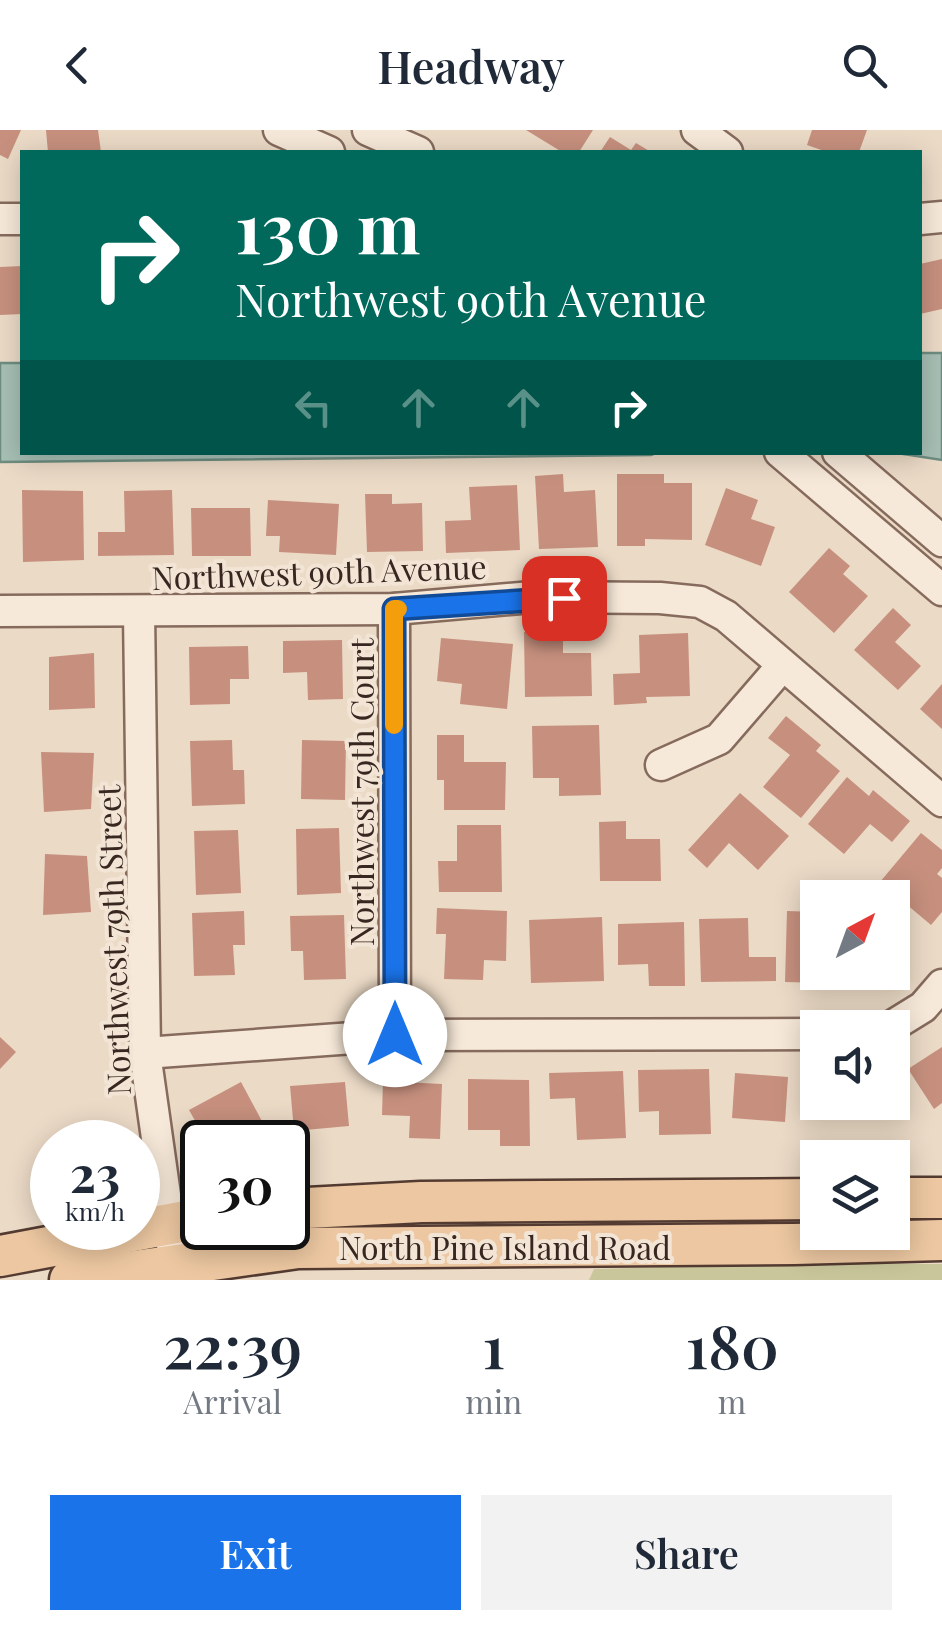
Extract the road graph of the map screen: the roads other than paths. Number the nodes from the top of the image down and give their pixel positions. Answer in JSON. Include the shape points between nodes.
{"nodes":[{"id":1,"x":278,"y":130,"type":"edge"},
{"id":2,"x":368,"y":130,"type":"edge"},
{"id":3,"x":697,"y":130,"type":"edge"},
{"id":4,"x":324,"y":150,"type":"edge"},
{"id":5,"x":413,"y":150,"type":"edge"},
{"id":6,"x":724,"y":150,"type":"edge"},
{"id":7,"x":784,"y":455,"type":"edge"},
{"id":8,"x":842,"y":455,"type":"edge"},
{"id":9,"x":942,"y":541,"type":"edge"},
{"id":10,"x":942,"y":590,"type":"edge"},
{"id":11,"x":394,"y":609,"type":"junction"},
{"id":12,"x":0,"y":611,"type":"edge"},
{"id":13,"x":138,"y":612,"type":"junction"},
{"id":14,"x":782,"y":666,"type":"junction"},
{"id":15,"x":660,"y":765,"type":"dead end"},
{"id":16,"x":942,"y":801,"type":"edge"},
{"id":17,"x":942,"y":985,"type":"edge"},
{"id":18,"x":910,"y":1015,"type":"edge"},
{"id":19,"x":800,"y":1034,"type":"edge"},
{"id":20,"x":395,"y":1035,"type":"junction"},
{"id":21,"x":145,"y":1053,"type":"junction"},
{"id":22,"x":180,"y":1196,"type":"edge"},
{"id":23,"x":910,"y":1198,"type":"edge"},
{"id":24,"x":942,"y":1198,"type":"edge"},
{"id":25,"x":800,"y":1199,"type":"edge"},
{"id":26,"x":310,"y":1208,"type":"edge"},
{"id":27,"x":180,"y":1221,"type":"edge"},
{"id":28,"x":942,"y":1240,"type":"edge"},
{"id":29,"x":0,"y":1256,"type":"edge"},
{"id":30,"x":176,"y":1272,"type":"edge"},
{"id":31,"x":70,"y":1280,"type":"edge"}],
"edges":[{"from":1,"to":4,"type":"street"},
{"from":2,"to":5,"type":"street"},
{"from":3,"to":6,"type":"street"},
{"from":7,"to":10,"type":"street"},
{"from":8,"to":9,"type":"street"},
{"from":11,"to":13,"type":"street","name":"Northwest 90th Avenue"},
{"from":11,"to":14,"type":"street","name":"Northwest 90th Avenue","via":[[532,598],[700,602]]},
{"from":11,"to":20,"type":"street","name":"Northwest 79th Court"},
{"from":12,"to":13,"type":"street","name":"Northwest 90th Avenue"},
{"from":13,"to":21,"type":"street","name":"Northwest 79th Street"},
{"from":14,"to":15,"type":"street","via":[[719,738]]},
{"from":14,"to":16,"type":"street"},
{"from":17,"to":18,"type":"street"},
{"from":19,"to":20,"type":"street"},
{"from":20,"to":21,"type":"street"},
{"from":21,"to":22,"type":"street","name":"Northwest 79th Street"},
{"from":23,"to":24,"type":"main road"},
{"from":25,"to":26,"type":"main road","name":"North Pine Island Road"},
{"from":27,"to":29,"type":"main road"},
{"from":28,"to":30,"type":"main road","name":"North Pine Island Road","via":[[298,1248]]},
{"from":30,"to":31,"type":"main road","name":"North Pine Island Road"}]}
